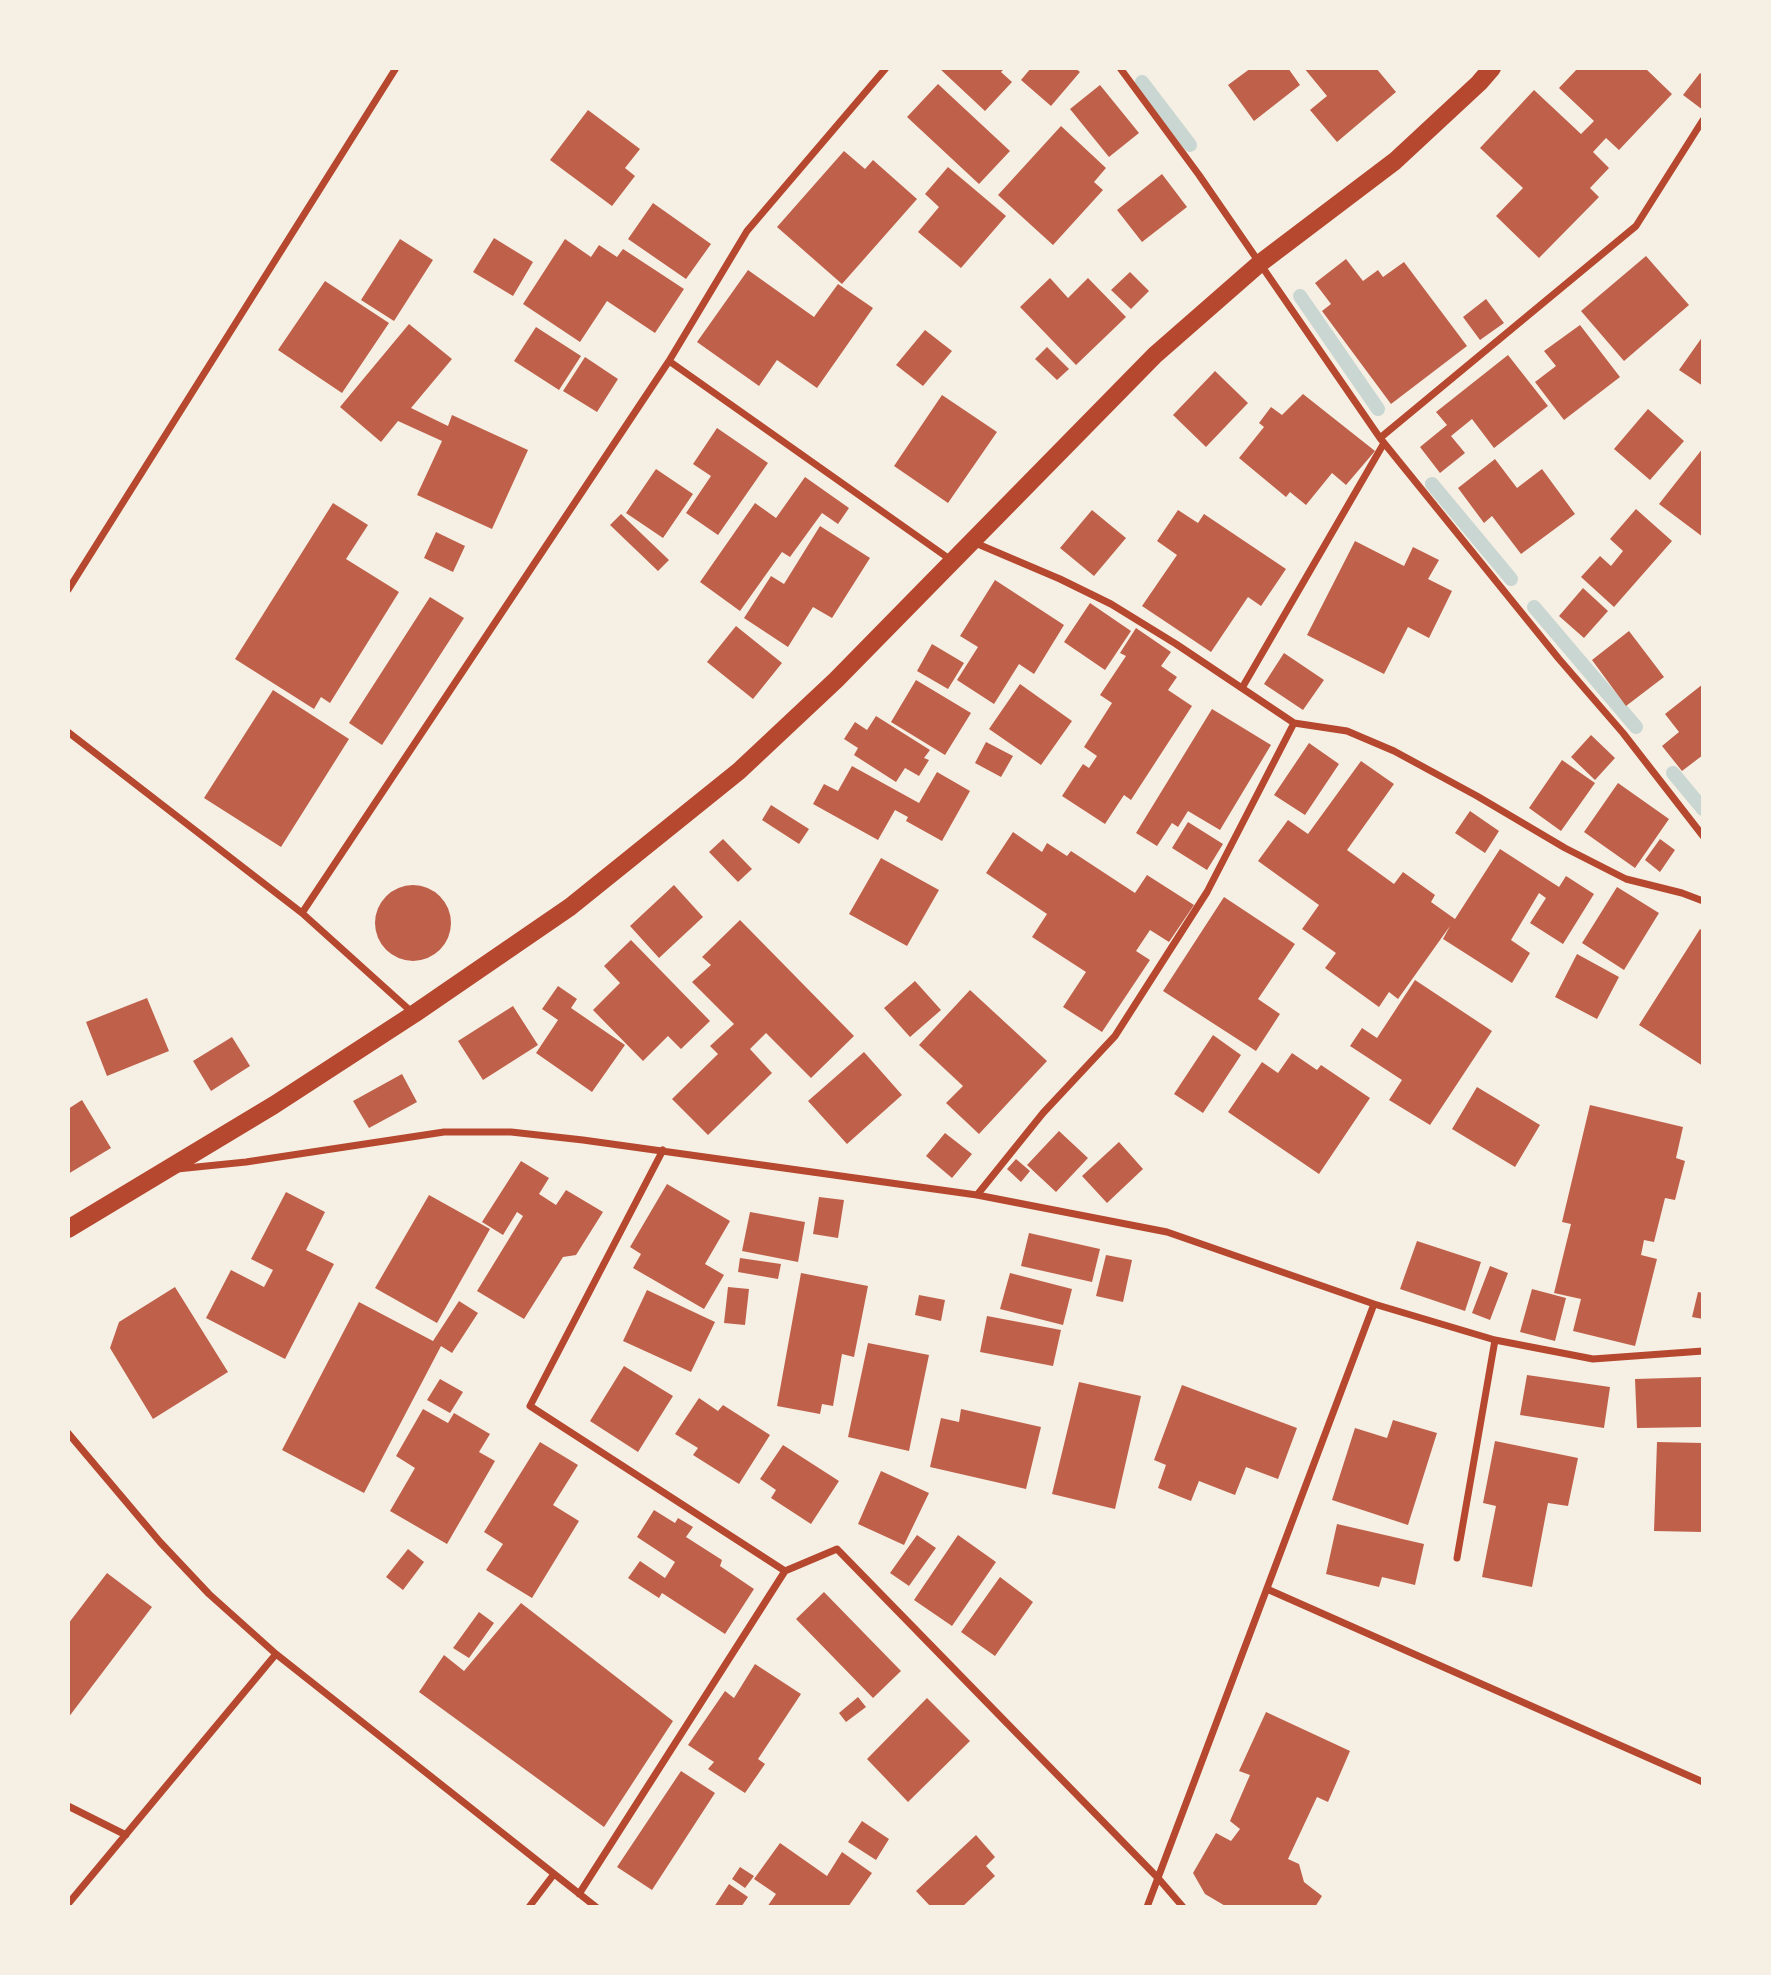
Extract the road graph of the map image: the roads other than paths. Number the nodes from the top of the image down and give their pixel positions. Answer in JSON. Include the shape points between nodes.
{"nodes":[{"id":1,"x":396,"y":68,"type":"edge"},
{"id":2,"x":886,"y":68,"type":"edge"},
{"id":3,"x":1120,"y":68,"type":"edge"},
{"id":4,"x":1492,"y":68,"type":"edge"},
{"id":5,"x":1703,"y":120,"type":"edge"},
{"id":6,"x":1259,"y":264,"type":"junction"},
{"id":7,"x":669,"y":361,"type":"junction"},
{"id":8,"x":1382,"y":441,"type":"junction"},
{"id":9,"x":972,"y":541,"type":"junction"},
{"id":10,"x":952,"y":561,"type":"junction"},
{"id":11,"x":68,"y":590,"type":"edge"},
{"id":12,"x":1242,"y":688,"type":"junction"},
{"id":13,"x":1294,"y":723,"type":"junction"},
{"id":14,"x":68,"y":732,"type":"edge"},
{"id":15,"x":1703,"y":836,"type":"edge"},
{"id":16,"x":1703,"y":901,"type":"edge"},
{"id":17,"x":302,"y":913,"type":"junction"},
{"id":18,"x":414,"y":1014,"type":"junction"},
{"id":19,"x":663,"y":1150,"type":"junction"},
{"id":20,"x":163,"y":1171,"type":"junction"},
{"id":21,"x":977,"y":1195,"type":"junction"},
{"id":22,"x":68,"y":1229,"type":"edge"},
{"id":23,"x":1374,"y":1304,"type":"junction"},
{"id":24,"x":1495,"y":1340,"type":"junction"},
{"id":25,"x":1703,"y":1351,"type":"edge"},
{"id":26,"x":68,"y":1433,"type":"edge"},
{"id":27,"x":1457,"y":1558,"type":"dead end"},
{"id":28,"x":785,"y":1571,"type":"junction"},
{"id":29,"x":1267,"y":1589,"type":"junction"},
{"id":30,"x":276,"y":1654,"type":"junction"},
{"id":31,"x":1703,"y":1782,"type":"edge"},
{"id":32,"x":68,"y":1806,"type":"edge"},
{"id":33,"x":126,"y":1835,"type":"junction"},
{"id":34,"x":554,"y":1874,"type":"junction"},
{"id":35,"x":1158,"y":1878,"type":"junction"},
{"id":36,"x":579,"y":1894,"type":"junction"},
{"id":37,"x":68,"y":1904,"type":"edge"},
{"id":38,"x":529,"y":1907,"type":"edge"},
{"id":39,"x":596,"y":1907,"type":"edge"},
{"id":40,"x":1147,"y":1907,"type":"edge"},
{"id":41,"x":1183,"y":1907,"type":"edge"}],
"edges":[{"from":1,"to":11,"type":"street"},
{"from":2,"to":7,"type":"street","via":[[747,231]]},
{"from":3,"to":6,"type":"street"},
{"from":4,"to":6,"type":"main road","via":[[1395,160]]},
{"from":5,"to":8,"type":"street","via":[[1636,226]]},
{"from":6,"to":8,"type":"street"},
{"from":6,"to":9,"type":"main road","via":[[1155,355]]},
{"from":7,"to":10,"type":"street"},
{"from":7,"to":17,"type":"street"},
{"from":8,"to":12,"type":"street"},
{"from":8,"to":15,"type":"street"},
{"from":9,"to":10,"type":"main road"},
{"from":9,"to":12,"type":"street","via":[[1111,604]]},
{"from":10,"to":18,"type":"main road","via":[[739,771],[570,908]]},
{"from":12,"to":13,"type":"street"},
{"from":13,"to":16,"type":"street","via":[[1347,731],[1394,751],[1626,879]]},
{"from":13,"to":21,"type":"street","via":[[1207,891],[1115,1036],[1043,1113]]},
{"from":14,"to":17,"type":"street"},
{"from":17,"to":18,"type":"street"},
{"from":18,"to":20,"type":"main road"},
{"from":19,"to":20,"type":"street","via":[[511,1132],[444,1132]]},
{"from":19,"to":21,"type":"street"},
{"from":19,"to":28,"type":"street","via":[[530,1406]]},
{"from":20,"to":22,"type":"main road"},
{"from":21,"to":23,"type":"street","via":[[1167,1232]]},
{"from":23,"to":24,"type":"street"},
{"from":23,"to":29,"type":"street"},
{"from":24,"to":25,"type":"street","via":[[1593,1359]]},
{"from":24,"to":27,"type":"street"},
{"from":26,"to":30,"type":"street","via":[[192,1577]]},
{"from":28,"to":35,"type":"street","via":[[837,1549]]},
{"from":28,"to":36,"type":"street"},
{"from":29,"to":31,"type":"street"},
{"from":29,"to":35,"type":"street"},
{"from":30,"to":33,"type":"street"},
{"from":30,"to":34,"type":"street"},
{"from":32,"to":33,"type":"street"},
{"from":33,"to":37,"type":"street"},
{"from":34,"to":36,"type":"street"},
{"from":34,"to":38,"type":"street"},
{"from":35,"to":40,"type":"street"},
{"from":35,"to":41,"type":"street"},
{"from":36,"to":39,"type":"street"}]}
